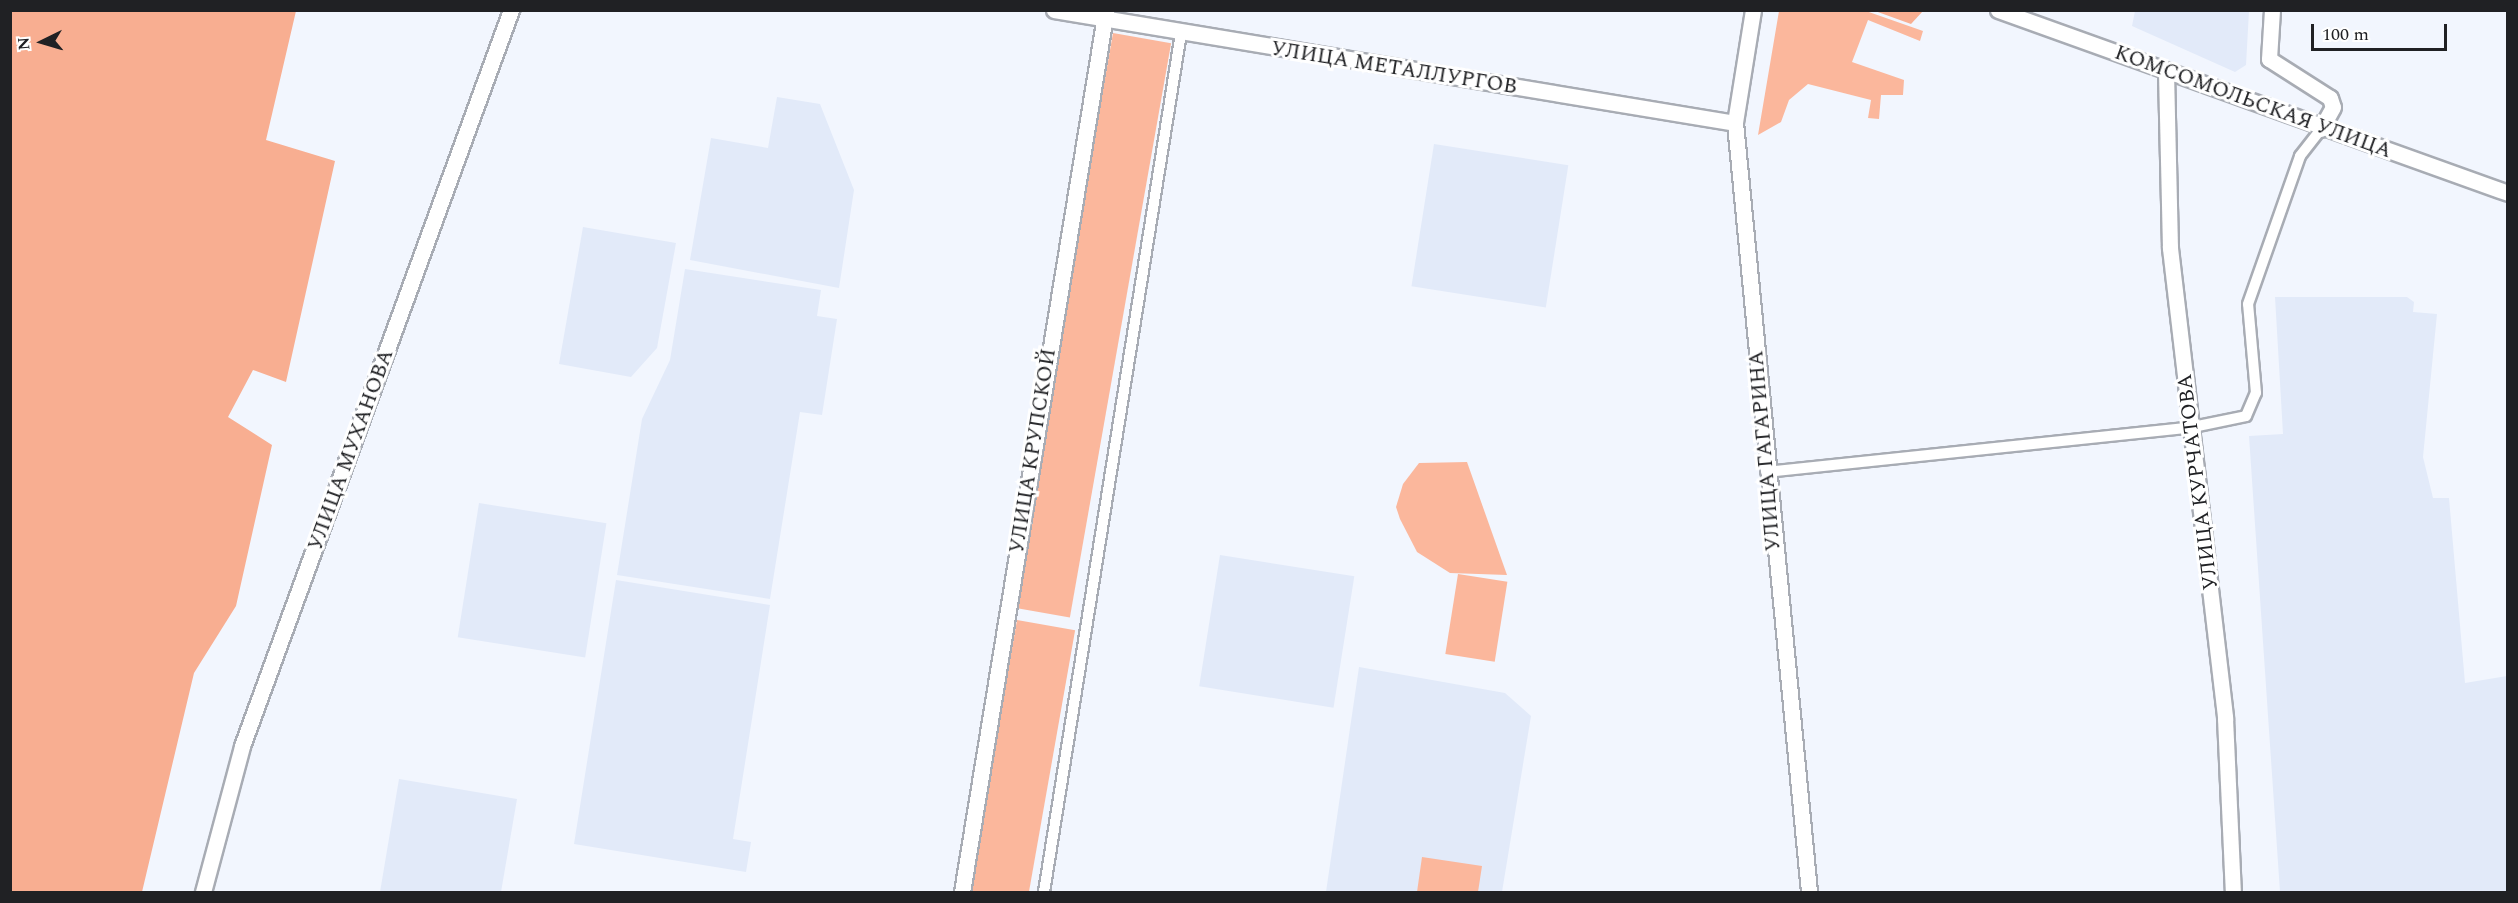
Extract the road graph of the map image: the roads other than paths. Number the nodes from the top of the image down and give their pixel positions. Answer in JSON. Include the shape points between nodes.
{"nodes":[{"id":1,"x":511,"y":10,"type":"edge"},
{"id":2,"x":1054,"y":10,"type":"edge"},
{"id":3,"x":1753,"y":10,"type":"edge"},
{"id":4,"x":1998,"y":10,"type":"edge"},
{"id":5,"x":2272,"y":10,"type":"edge"},
{"id":6,"x":1105,"y":15,"type":"edge"},
{"id":7,"x":1181,"y":33,"type":"junction"},
{"id":8,"x":2166,"y":72,"type":"junction"},
{"id":9,"x":1735,"y":123,"type":"junction"},
{"id":10,"x":2321,"y":129,"type":"junction"},
{"id":11,"x":2508,"y":193,"type":"edge"},
{"id":12,"x":2193,"y":427,"type":"junction"},
{"id":13,"x":1766,"y":472,"type":"junction"},
{"id":14,"x":2231,"y":796,"type":"junction"},
{"id":15,"x":203,"y":892,"type":"edge"},
{"id":16,"x":962,"y":892,"type":"edge"},
{"id":17,"x":1044,"y":892,"type":"edge"},
{"id":18,"x":1809,"y":892,"type":"edge"},
{"id":19,"x":2233,"y":892,"type":"edge"},
{"id":20,"x":2242,"y":892,"type":"edge"}],
"edges":[{"from":1,"to":15,"type":"street","name":"УЛИЦА МУХАНОВА","via":[[242,746]]},
{"from":2,"to":6,"type":"street","name":"УЛИЦА МЕТАЛЛУРГОВ"},
{"from":3,"to":9,"type":"street","name":"УЛИЦА ГАГАРИНА"},
{"from":4,"to":8,"type":"street","name":"КОМСОМОЛЬСКАЯ УЛИЦА"},
{"from":5,"to":10,"type":"street","via":[[2269,59],[2330,98],[2333,107]]},
{"from":6,"to":7,"type":"street","name":"УЛИЦА МЕТАЛЛУРГОВ"},
{"from":6,"to":16,"type":"street","name":"УЛИЦА КРУПСКОЙ"},
{"from":7,"to":9,"type":"street","name":"УЛИЦА МЕТАЛЛУРГОВ"},
{"from":7,"to":17,"type":"street"},
{"from":8,"to":10,"type":"street","name":"КОМСОМОЛЬСКАЯ УЛИЦА"},
{"from":8,"to":12,"type":"street","name":"УЛИЦА КУРЧАТОВА","via":[[2170,248]]},
{"from":9,"to":13,"type":"street","name":"УЛИЦА ГАГАРИНА"},
{"from":10,"to":11,"type":"street","name":"КОМСОМОЛЬСКАЯ УЛИЦА"},
{"from":10,"to":12,"type":"street","via":[[2300,156],[2248,304],[2253,408],[2230,422]]},
{"from":12,"to":13,"type":"street"},
{"from":12,"to":14,"type":"street","name":"УЛИЦА КУРЧАТОВА"},
{"from":13,"to":18,"type":"street","name":"УЛИЦА ГАГАРИНА"},
{"from":14,"to":19,"type":"street","name":"УЛИЦА КУРЧАТОВА"},
{"from":14,"to":20,"type":"street"}]}
